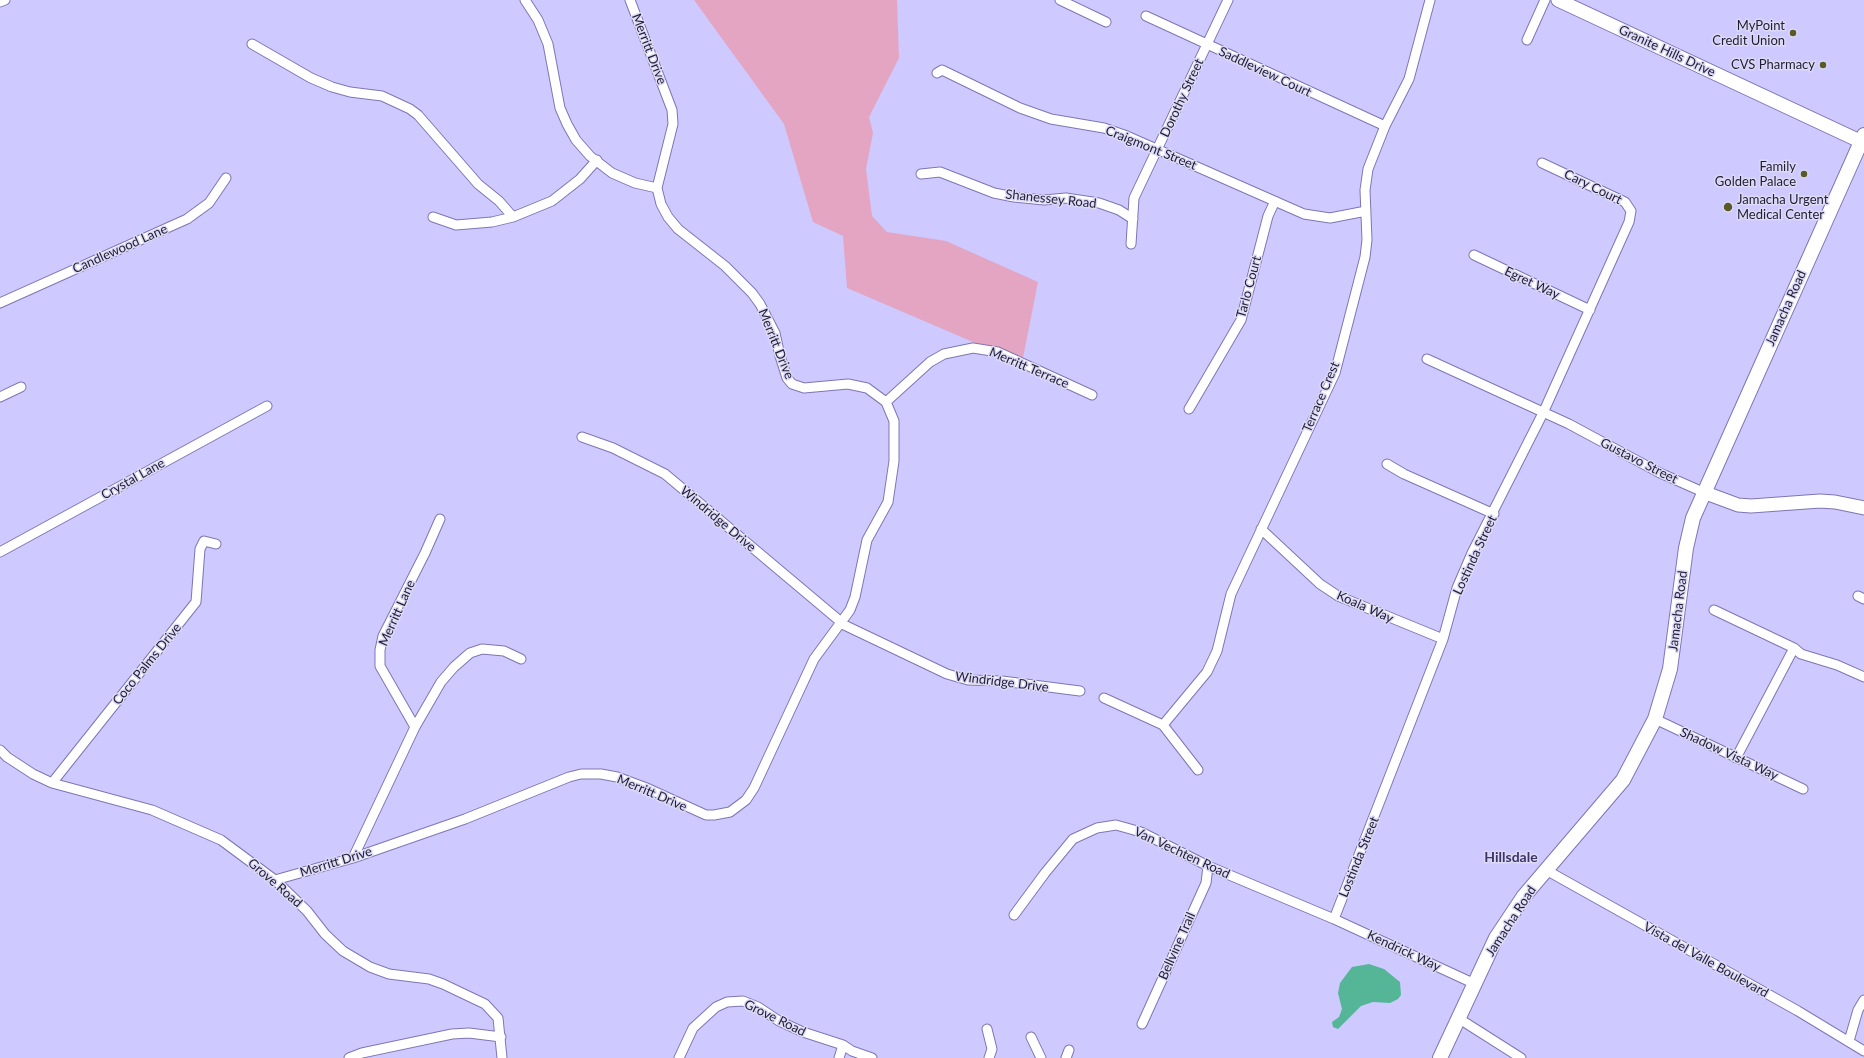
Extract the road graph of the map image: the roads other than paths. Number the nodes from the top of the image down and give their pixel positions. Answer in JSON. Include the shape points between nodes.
{"nodes":[{"id":1,"x":5,"y":0,"type":"edge"},
{"id":2,"x":525,"y":0,"type":"edge"},
{"id":3,"x":630,"y":0,"type":"edge"},
{"id":4,"x":1060,"y":0,"type":"edge"},
{"id":5,"x":1228,"y":0,"type":"edge"},
{"id":6,"x":1430,"y":0,"type":"edge"},
{"id":7,"x":1545,"y":0,"type":"edge"},
{"id":8,"x":1558,"y":0,"type":"edge"},
{"id":9,"x":0,"y":2,"type":"edge"},
{"id":10,"x":1579,"y":4,"type":"edge"},
{"id":11,"x":1146,"y":16,"type":"dead end"},
{"id":12,"x":1106,"y":22,"type":"dead end"},
{"id":13,"x":1527,"y":40,"type":"dead end"},
{"id":14,"x":252,"y":44,"type":"dead end"},
{"id":15,"x":1207,"y":45,"type":"junction"},
{"id":16,"x":937,"y":73,"type":"dead end"},
{"id":17,"x":1385,"y":126,"type":"junction"},
{"id":18,"x":1863,"y":140,"type":"edge"},
{"id":19,"x":1158,"y":150,"type":"junction"},
{"id":20,"x":597,"y":160,"type":"junction"},
{"id":21,"x":1542,"y":163,"type":"dead end"},
{"id":22,"x":921,"y":174,"type":"dead end"},
{"id":23,"x":226,"y":178,"type":"dead end"},
{"id":24,"x":657,"y":188,"type":"junction"},
{"id":25,"x":1275,"y":202,"type":"junction"},
{"id":26,"x":1366,"y":211,"type":"junction"},
{"id":27,"x":433,"y":217,"type":"dead end"},
{"id":28,"x":513,"y":217,"type":"junction"},
{"id":29,"x":1133,"y":219,"type":"junction"},
{"id":30,"x":1629,"y":222,"type":"joint"},
{"id":31,"x":1131,"y":244,"type":"dead end"},
{"id":32,"x":1474,"y":255,"type":"dead end"},
{"id":33,"x":0,"y":303,"type":"edge"},
{"id":34,"x":1590,"y":310,"type":"junction"},
{"id":35,"x":1427,"y":358,"type":"dead end"},
{"id":36,"x":21,"y":387,"type":"dead end"},
{"id":37,"x":1092,"y":395,"type":"dead end"},
{"id":38,"x":0,"y":397,"type":"edge"},
{"id":39,"x":886,"y":402,"type":"junction"},
{"id":40,"x":267,"y":406,"type":"dead end"},
{"id":41,"x":1189,"y":409,"type":"dead end"},
{"id":42,"x":1543,"y":413,"type":"junction"},
{"id":43,"x":582,"y":437,"type":"dead end"},
{"id":44,"x":1387,"y":464,"type":"dead end"},
{"id":45,"x":1703,"y":492,"type":"junction"},
{"id":46,"x":1864,"y":508,"type":"edge"},
{"id":47,"x":1494,"y":514,"type":"junction"},
{"id":48,"x":440,"y":519,"type":"dead end"},
{"id":49,"x":1261,"y":529,"type":"junction"},
{"id":50,"x":216,"y":544,"type":"dead end"},
{"id":51,"x":0,"y":552,"type":"edge"},
{"id":52,"x":1714,"y":610,"type":"dead end"},
{"id":53,"x":841,"y":622,"type":"junction"},
{"id":54,"x":1443,"y":640,"type":"junction"},
{"id":55,"x":1794,"y":648,"type":"junction"},
{"id":56,"x":521,"y":660,"type":"dead end"},
{"id":57,"x":1864,"y":677,"type":"edge"},
{"id":58,"x":1080,"y":691,"type":"dead end"},
{"id":59,"x":1104,"y":698,"type":"dead end"},
{"id":60,"x":1655,"y":719,"type":"junction"},
{"id":61,"x":1163,"y":725,"type":"junction"},
{"id":62,"x":415,"y":727,"type":"junction"},
{"id":63,"x":0,"y":750,"type":"edge"},
{"id":64,"x":1736,"y":758,"type":"junction"},
{"id":65,"x":1198,"y":770,"type":"dead end"},
{"id":66,"x":52,"y":783,"type":"junction"},
{"id":67,"x":1803,"y":789,"type":"dead end"},
{"id":68,"x":353,"y":858,"type":"junction"},
{"id":69,"x":1208,"y":866,"type":"junction"},
{"id":70,"x":1546,"y":870,"type":"junction"},
{"id":71,"x":275,"y":880,"type":"junction"},
{"id":72,"x":1014,"y":915,"type":"dead end"},
{"id":73,"x":1334,"y":919,"type":"junction"},
{"id":74,"x":1475,"y":984,"type":"junction"},
{"id":75,"x":1864,"y":1000,"type":"edge"},
{"id":76,"x":1458,"y":1018,"type":"junction"},
{"id":77,"x":1142,"y":1024,"type":"dead end"},
{"id":78,"x":988,"y":1029,"type":"dead end"},
{"id":79,"x":501,"y":1037,"type":"junction"},
{"id":80,"x":1031,"y":1037,"type":"dead end"},
{"id":81,"x":1849,"y":1042,"type":"junction"},
{"id":82,"x":843,"y":1045,"type":"junction"},
{"id":83,"x":1864,"y":1051,"type":"edge"},
{"id":84,"x":349,"y":1058,"type":"edge"},
{"id":85,"x":502,"y":1058,"type":"edge"},
{"id":86,"x":679,"y":1058,"type":"edge"},
{"id":87,"x":839,"y":1058,"type":"edge"},
{"id":88,"x":872,"y":1058,"type":"edge"},
{"id":89,"x":989,"y":1058,"type":"edge"},
{"id":90,"x":1041,"y":1058,"type":"edge"},
{"id":91,"x":1440,"y":1058,"type":"edge"},
{"id":92,"x":1521,"y":1058,"type":"edge"}],
"edges":[{"from":1,"to":9,"type":"street"},
{"from":2,"to":20,"type":"street","via":[[538,20],[548,44],[560,108],[567,124],[582,148]]},
{"from":3,"to":24,"type":"street","name":"Merritt Drive","via":[[672,110],[673,124]]},
{"from":4,"to":12,"type":"street"},
{"from":5,"to":15,"type":"street","name":"Dorothy Street"},
{"from":6,"to":17,"type":"street","name":"Terrace Crest","via":[[1409,79]]},
{"from":7,"to":13,"type":"street"},
{"from":8,"to":10,"type":"street","name":"Granite Hills Drive"},
{"from":10,"to":18,"type":"street","name":"Granite Hills Drive"},
{"from":11,"to":15,"type":"street","name":"Saddleview Court"},
{"from":14,"to":28,"type":"street","via":[[311,78],[332,87],[382,96],[410,109],[478,184],[499,201]]},
{"from":15,"to":17,"type":"street","name":"Saddleview Court"},
{"from":15,"to":19,"type":"street","name":"Dorothy Street"},
{"from":16,"to":19,"type":"street","name":"Craigmont Street","via":[[942,70],[1020,108],[1051,119],[1104,128]]},
{"from":17,"to":26,"type":"street","name":"Terrace Crest","via":[[1368,170],[1365,190]]},
{"from":18,"to":45,"type":"main road","name":"Jamacha Road"},
{"from":19,"to":25,"type":"street","name":"Craigmont Street"},
{"from":19,"to":29,"type":"street","name":"Dorothy Street","via":[[1134,198]]},
{"from":20,"to":24,"type":"street","via":[[612,173],[635,183]]},
{"from":20,"to":28,"type":"street","via":[[580,179],[552,201]]},
{"from":21,"to":30,"type":"street","name":"Cary Court","via":[[1625,202],[1631,211]]},
{"from":22,"to":29,"type":"street","name":"Shanessey Road","via":[[940,172],[994,193],[1014,197],[1044,200],[1066,198],[1099,203],[1119,210]]},
{"from":23,"to":33,"type":"street","name":"Candlewood Lane","via":[[209,203],[187,218]]},
{"from":24,"to":39,"type":"street","name":"Merritt Drive","via":[[661,204],[673,224],[725,266],[760,304],[775,333],[782,363],[792,384],[804,388],[854,384],[874,392]]},
{"from":25,"to":26,"type":"street","name":"Craigmont Street","via":[[1317,217],[1330,218]]},
{"from":25,"to":41,"type":"street","name":"Tarlo Court","via":[[1268,216],[1241,320]]},
{"from":26,"to":49,"type":"street","name":"Terrace Crest","via":[[1365,257],[1334,373]]},
{"from":27,"to":28,"type":"street","via":[[456,225],[492,222]]},
{"from":29,"to":31,"type":"street","name":"Dorothy Street"},
{"from":30,"to":34,"type":"street","name":"Lostinda Street"},
{"from":32,"to":34,"type":"street","name":"Egret Way"},
{"from":34,"to":42,"type":"street","name":"Lostinda Street"},
{"from":35,"to":42,"type":"street","name":"Gustavo Street"},
{"from":36,"to":38,"type":"street"},
{"from":37,"to":39,"type":"street","name":"Merritt Terrace","via":[[998,352],[973,348],[944,354],[930,362]]},
{"from":39,"to":53,"type":"street","name":"Merritt Drive","via":[[894,421],[895,444],[888,502],[867,540],[855,597]]},
{"from":40,"to":51,"type":"street","name":"Crystal Lane"},
{"from":42,"to":45,"type":"street","name":"Gustavo Street","via":[[1569,424],[1660,473]]},
{"from":42,"to":47,"type":"street","name":"Lostinda Street"},
{"from":43,"to":53,"type":"street","name":"Windridge Drive","via":[[613,448],[665,474]]},
{"from":44,"to":47,"type":"street"},
{"from":45,"to":46,"type":"street","name":"Gustavo Street","via":[[1738,505],[1820,501]]},
{"from":45,"to":60,"type":"main road","name":"Jamacha Road","via":[[1693,518],[1686,548],[1670,669]]},
{"from":47,"to":54,"type":"street","name":"Lostinda Street","via":[[1472,553],[1457,588]]},
{"from":48,"to":62,"type":"street","name":"Merritt Lane","via":[[383,636],[380,650],[380,666]]},
{"from":49,"to":54,"type":"street","name":"Koala Way","via":[[1316,580],[1338,596]]},
{"from":49,"to":61,"type":"street","name":"Terrace Crest","via":[[1231,594],[1217,651],[1207,672]]},
{"from":50,"to":66,"type":"street","name":"Coco Palms Drive","via":[[204,542],[200,549],[196,602]]},
{"from":52,"to":55,"type":"street"},
{"from":53,"to":58,"type":"street","name":"Windridge Drive","via":[[947,674],[968,680],[1002,681]]},
{"from":53,"to":68,"type":"street","name":"Merritt Drive","via":[[814,659],[754,788],[746,800],[730,812],[706,815],[649,788],[617,777],[581,774],[465,819]]},
{"from":54,"to":73,"type":"street","name":"Lostinda Street"},
{"from":55,"to":57,"type":"street","via":[[1801,654],[1837,665]]},
{"from":55,"to":64,"type":"street"},
{"from":56,"to":62,"type":"street","via":[[493,648],[470,653],[454,666],[441,682]]},
{"from":59,"to":61,"type":"street"},
{"from":60,"to":64,"type":"street","name":"Shadow Vista Way"},
{"from":60,"to":70,"type":"main road","name":"Jamacha Road","via":[[1623,780]]},
{"from":61,"to":65,"type":"street"},
{"from":62,"to":68,"type":"street"},
{"from":63,"to":66,"type":"street","name":"Grove Road","via":[[33,774]]},
{"from":64,"to":67,"type":"street","name":"Shadow Vista Way"},
{"from":66,"to":71,"type":"street","name":"Grove Road","via":[[120,800],[178,820],[221,840]]},
{"from":68,"to":71,"type":"street","name":"Merritt Drive"},
{"from":69,"to":72,"type":"street","name":"Van Vechten Road","via":[[1142,832],[1116,825],[1097,828],[1074,839]]},
{"from":69,"to":73,"type":"street","name":"Van Vechten Road"},
{"from":69,"to":77,"type":"street","name":"Bellvine Trail","via":[[1206,884]]},
{"from":70,"to":74,"type":"main road","name":"Jamacha Road","via":[[1524,896],[1496,938]]},
{"from":70,"to":81,"type":"street","name":"Vista del Valle Boulevard"},
{"from":71,"to":79,"type":"street","name":"Grove Road","via":[[343,951],[370,967],[389,974],[443,984],[485,1004],[496,1014]]},
{"from":73,"to":74,"type":"street","name":"Kendrick Way"},
{"from":74,"to":76,"type":"main road","name":"Jamacha Road"},
{"from":75,"to":81,"type":"street","via":[[1858,1010]]},
{"from":76,"to":91,"type":"main road","name":"Jamacha Road"},
{"from":76,"to":92,"type":"street"},
{"from":78,"to":89,"type":"street","via":[[992,1049]]},
{"from":79,"to":84,"type":"street","via":[[469,1032],[452,1034]]},
{"from":79,"to":85,"type":"street","name":"Grove Road"},
{"from":80,"to":90,"type":"street"},
{"from":81,"to":83,"type":"street","name":"Vista del Valle Boulevard"},
{"from":82,"to":86,"type":"street","name":"Grove Road","via":[[779,1022],[758,1007],[743,1001],[727,1002],[716,1007],[693,1028]]},
{"from":82,"to":87,"type":"street"},
{"from":82,"to":88,"type":"street","name":"Grove Road"}]}
